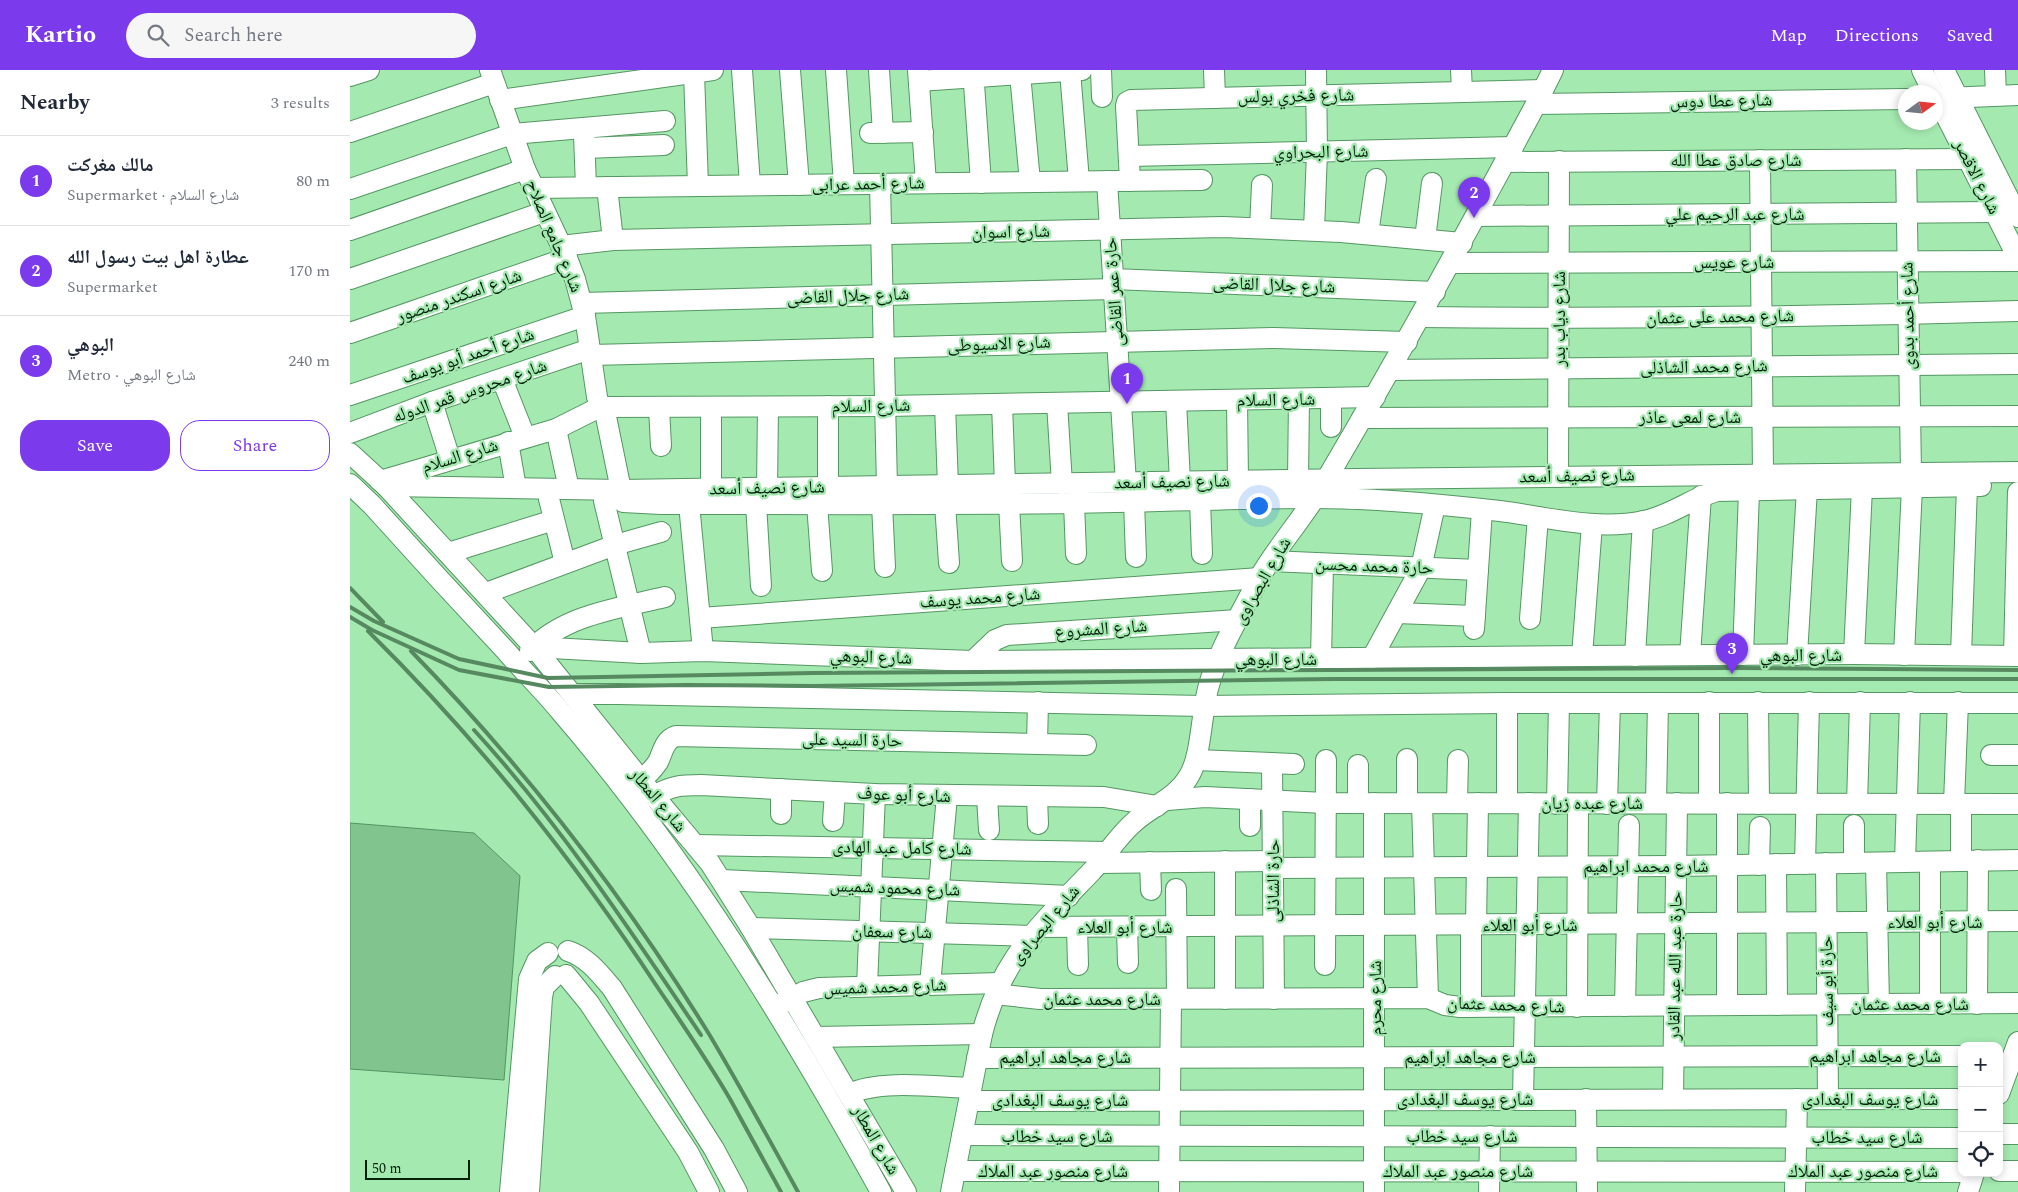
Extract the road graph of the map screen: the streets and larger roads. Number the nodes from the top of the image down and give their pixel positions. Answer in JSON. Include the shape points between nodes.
{"nodes":[{"id":1,"x":369,"y":70,"type":"edge"},
{"id":2,"x":714,"y":70,"type":"edge"},
{"id":3,"x":742,"y":70,"type":"edge"},
{"id":4,"x":790,"y":70,"type":"edge"},
{"id":5,"x":836,"y":70,"type":"edge"},
{"id":6,"x":879,"y":70,"type":"edge"},
{"id":7,"x":1101,"y":70,"type":"edge"},
{"id":8,"x":1214,"y":70,"type":"edge"},
{"id":9,"x":1316,"y":70,"type":"edge"},
{"id":10,"x":1461,"y":70,"type":"edge"},
{"id":11,"x":1553,"y":70,"type":"edge"},
{"id":12,"x":1922,"y":70,"type":"edge"},
{"id":13,"x":1944,"y":70,"type":"edge"},
{"id":14,"x":1995,"y":70,"type":"edge"},
{"id":15,"x":1064,"y":71,"type":"edge"},
{"id":16,"x":694,"y":72,"type":"junction"},
{"id":17,"x":1008,"y":73,"type":"edge"},
{"id":18,"x":974,"y":74,"type":"edge"},
{"id":19,"x":919,"y":75,"type":"edge"},
{"id":20,"x":350,"y":76,"type":"edge"},
{"id":21,"x":495,"y":84,"type":"edge"},
{"id":22,"x":1930,"y":85,"type":"edge"},
{"id":23,"x":1462,"y":92,"type":"junction"},
{"id":24,"x":1317,"y":95,"type":"junction"},
{"id":25,"x":1996,"y":95,"type":"junction"},
{"id":26,"x":2018,"y":95,"type":"edge"},
{"id":27,"x":1943,"y":96,"type":"edge"},
{"id":28,"x":1102,"y":97,"type":"dead end"},
{"id":29,"x":1540,"y":97,"type":"junction"},
{"id":30,"x":1958,"y":97,"type":"junction"},
{"id":31,"x":1215,"y":98,"type":"junction"},
{"id":32,"x":1898,"y":98,"type":"edge"},
{"id":33,"x":1943,"y":112,"type":"edge"},
{"id":34,"x":665,"y":121,"type":"dead end"},
{"id":35,"x":584,"y":128,"type":"junction"},
{"id":36,"x":350,"y":132,"type":"edge"},
{"id":37,"x":923,"y":132,"type":"junction"},
{"id":38,"x":512,"y":134,"type":"junction"},
{"id":39,"x":664,"y":145,"type":"dead end"},
{"id":40,"x":584,"y":148,"type":"junction"},
{"id":41,"x":1317,"y":152,"type":"junction"},
{"id":42,"x":1509,"y":154,"type":"junction"},
{"id":43,"x":1128,"y":156,"type":"junction"},
{"id":44,"x":1906,"y":159,"type":"junction"},
{"id":45,"x":1967,"y":159,"type":"junction"},
{"id":46,"x":1760,"y":160,"type":"junction"},
{"id":47,"x":1559,"y":161,"type":"junction"},
{"id":48,"x":525,"y":169,"type":"junction"},
{"id":49,"x":1376,"y":179,"type":"dead end"},
{"id":50,"x":1202,"y":180,"type":"dead end"},
{"id":51,"x":1079,"y":181,"type":"junction"},
{"id":52,"x":1107,"y":181,"type":"junction"},
{"id":53,"x":1130,"y":181,"type":"junction"},
{"id":54,"x":1030,"y":182,"type":"junction"},
{"id":55,"x":926,"y":183,"type":"junction"},
{"id":56,"x":982,"y":183,"type":"junction"},
{"id":57,"x":1432,"y":183,"type":"dead end"},
{"id":58,"x":844,"y":184,"type":"junction"},
{"id":59,"x":880,"y":184,"type":"junction"},
{"id":60,"x":750,"y":185,"type":"junction"},
{"id":61,"x":799,"y":185,"type":"junction"},
{"id":62,"x":1262,"y":185,"type":"dead end"},
{"id":63,"x":698,"y":186,"type":"junction"},
{"id":64,"x":586,"y":187,"type":"junction"},
{"id":65,"x":607,"y":187,"type":"junction"},
{"id":66,"x":533,"y":188,"type":"junction"},
{"id":67,"x":350,"y":189,"type":"edge"},
{"id":68,"x":544,"y":212,"type":"junction"},
{"id":69,"x":1995,"y":212,"type":"junction"},
{"id":70,"x":1906,"y":213,"type":"junction"},
{"id":71,"x":1760,"y":214,"type":"junction"},
{"id":72,"x":1476,"y":216,"type":"junction"},
{"id":73,"x":1559,"y":216,"type":"junction"},
{"id":74,"x":2018,"y":217,"type":"edge"},
{"id":75,"x":1260,"y":228,"type":"junction"},
{"id":76,"x":1110,"y":229,"type":"junction"},
{"id":77,"x":350,"y":230,"type":"edge"},
{"id":78,"x":1314,"y":230,"type":"junction"},
{"id":79,"x":882,"y":234,"type":"junction"},
{"id":80,"x":1368,"y":234,"type":"junction"},
{"id":81,"x":1425,"y":239,"type":"junction"},
{"id":82,"x":613,"y":240,"type":"junction"},
{"id":83,"x":1462,"y":243,"type":"junction"},
{"id":84,"x":564,"y":252,"type":"junction"},
{"id":85,"x":2018,"y":259,"type":"edge"},
{"id":86,"x":1907,"y":261,"type":"junction"},
{"id":87,"x":1559,"y":262,"type":"junction"},
{"id":88,"x":1761,"y":262,"type":"junction"},
{"id":89,"x":1450,"y":263,"type":"junction"},
{"id":90,"x":350,"y":279,"type":"edge"},
{"id":91,"x":1114,"y":284,"type":"junction"},
{"id":92,"x":1435,"y":292,"type":"junction"},
{"id":93,"x":883,"y":295,"type":"junction"},
{"id":94,"x":584,"y":310,"type":"junction"},
{"id":95,"x":2018,"y":311,"type":"edge"},
{"id":96,"x":1908,"y":314,"type":"junction"},
{"id":97,"x":1761,"y":316,"type":"junction"},
{"id":98,"x":1421,"y":317,"type":"junction"},
{"id":99,"x":1559,"y":318,"type":"junction"},
{"id":100,"x":350,"y":334,"type":"edge"},
{"id":101,"x":1118,"y":342,"type":"junction"},
{"id":102,"x":1407,"y":342,"type":"junction"},
{"id":103,"x":884,"y":348,"type":"junction"},
{"id":104,"x":591,"y":352,"type":"junction"},
{"id":105,"x":2018,"y":364,"type":"edge"},
{"id":106,"x":1909,"y":365,"type":"junction"},
{"id":107,"x":1762,"y":366,"type":"junction"},
{"id":108,"x":1559,"y":368,"type":"junction"},
{"id":109,"x":1390,"y":370,"type":"junction"},
{"id":110,"x":502,"y":379,"type":"junction"},
{"id":111,"x":350,"y":396,"type":"edge"},
{"id":112,"x":1375,"y":397,"type":"junction"},
{"id":113,"x":1299,"y":399,"type":"junction"},
{"id":114,"x":1331,"y":399,"type":"junction"},
{"id":115,"x":1237,"y":400,"type":"junction"},
{"id":116,"x":1176,"y":401,"type":"junction"},
{"id":117,"x":432,"y":402,"type":"junction"},
{"id":118,"x":1122,"y":402,"type":"junction"},
{"id":119,"x":1057,"y":403,"type":"junction"},
{"id":120,"x":1002,"y":404,"type":"junction"},
{"id":121,"x":945,"y":405,"type":"junction"},
{"id":122,"x":828,"y":406,"type":"junction"},
{"id":123,"x":886,"y":406,"type":"junction"},
{"id":124,"x":602,"y":407,"type":"junction"},
{"id":125,"x":711,"y":407,"type":"junction"},
{"id":126,"x":768,"y":407,"type":"junction"},
{"id":127,"x":659,"y":408,"type":"junction"},
{"id":128,"x":1910,"y":416,"type":"junction"},
{"id":129,"x":2018,"y":416,"type":"edge"},
{"id":130,"x":1559,"y":417,"type":"junction"},
{"id":131,"x":1763,"y":417,"type":"junction"},
{"id":132,"x":1362,"y":418,"type":"junction"},
{"id":133,"x":1331,"y":427,"type":"dead end"},
{"id":134,"x":556,"y":429,"type":"junction"},
{"id":135,"x":350,"y":433,"type":"edge"},
{"id":136,"x":517,"y":440,"type":"junction"},
{"id":137,"x":661,"y":446,"type":"dead end"},
{"id":138,"x":350,"y":453,"type":"edge"},
{"id":139,"x":450,"y":459,"type":"junction"},
{"id":140,"x":2018,"y":472,"type":"edge"},
{"id":141,"x":357,"y":473,"type":"edge"},
{"id":142,"x":1763,"y":474,"type":"junction"},
{"id":143,"x":1558,"y":476,"type":"junction"},
{"id":144,"x":1298,"y":479,"type":"junction"},
{"id":145,"x":1327,"y":479,"type":"junction"},
{"id":146,"x":1912,"y":480,"type":"junction"},
{"id":147,"x":1238,"y":481,"type":"junction"},
{"id":148,"x":1180,"y":482,"type":"junction"},
{"id":149,"x":1126,"y":483,"type":"junction"},
{"id":150,"x":350,"y":484,"type":"edge"},
{"id":151,"x":1062,"y":484,"type":"junction"},
{"id":152,"x":2018,"y":485,"type":"edge"},
{"id":153,"x":1967,"y":486,"type":"junction"},
{"id":154,"x":828,"y":487,"type":"junction"},
{"id":155,"x":516,"y":488,"type":"junction"},
{"id":156,"x":1862,"y":488,"type":"junction"},
{"id":157,"x":388,"y":489,"type":"junction"},
{"id":158,"x":569,"y":489,"type":"junction"},
{"id":159,"x":711,"y":489,"type":"junction"},
{"id":160,"x":1807,"y":489,"type":"junction"},
{"id":161,"x":621,"y":490,"type":"junction"},
{"id":162,"x":1749,"y":491,"type":"junction"},
{"id":163,"x":2018,"y":492,"type":"edge"},
{"id":164,"x":1007,"y":494,"type":"junction"},
{"id":165,"x":885,"y":495,"type":"junction"},
{"id":166,"x":946,"y":495,"type":"junction"},
{"id":167,"x":762,"y":496,"type":"junction"},
{"id":168,"x":1701,"y":496,"type":"junction"},
{"id":169,"x":1316,"y":498,"type":"junction"},
{"id":170,"x":549,"y":499,"type":"junction"},
{"id":171,"x":1200,"y":500,"type":"junction"},
{"id":172,"x":604,"y":502,"type":"junction"},
{"id":173,"x":1134,"y":502,"type":"junction"},
{"id":174,"x":1074,"y":503,"type":"junction"},
{"id":175,"x":689,"y":504,"type":"junction"},
{"id":176,"x":817,"y":504,"type":"junction"},
{"id":177,"x":1435,"y":505,"type":"junction"},
{"id":178,"x":1482,"y":510,"type":"junction"},
{"id":179,"x":1538,"y":517,"type":"junction"},
{"id":180,"x":554,"y":520,"type":"junction"},
{"id":181,"x":1643,"y":521,"type":"junction"},
{"id":182,"x":1592,"y":524,"type":"junction"},
{"id":183,"x":661,"y":532,"type":"dead end"},
{"id":184,"x":615,"y":546,"type":"junction"},
{"id":185,"x":448,"y":553,"type":"junction"},
{"id":186,"x":1076,"y":554,"type":"dead end"},
{"id":187,"x":1202,"y":554,"type":"dead end"},
{"id":188,"x":1136,"y":557,"type":"dead end"},
{"id":189,"x":1012,"y":561,"type":"dead end"},
{"id":190,"x":1270,"y":561,"type":"junction"},
{"id":191,"x":565,"y":563,"type":"junction"},
{"id":192,"x":949,"y":563,"type":"dead end"},
{"id":193,"x":1324,"y":564,"type":"junction"},
{"id":194,"x":885,"y":567,"type":"dead end"},
{"id":195,"x":1421,"y":568,"type":"junction"},
{"id":196,"x":1478,"y":570,"type":"junction"},
{"id":197,"x":822,"y":571,"type":"dead end"},
{"id":198,"x":1260,"y":578,"type":"junction"},
{"id":199,"x":761,"y":586,"type":"dead end"},
{"id":200,"x":486,"y":593,"type":"junction"},
{"id":201,"x":665,"y":597,"type":"dead end"},
{"id":202,"x":629,"y":605,"type":"junction"},
{"id":203,"x":1397,"y":613,"type":"junction"},
{"id":204,"x":700,"y":618,"type":"junction"},
{"id":205,"x":1530,"y":619,"type":"dead end"},
{"id":206,"x":1238,"y":620,"type":"junction"},
{"id":207,"x":534,"y":647,"type":"junction"},
{"id":208,"x":703,"y":652,"type":"junction"},
{"id":209,"x":641,"y":653,"type":"junction"},
{"id":210,"x":1854,"y":654,"type":"junction"},
{"id":211,"x":1690,"y":655,"type":"junction"},
{"id":212,"x":1743,"y":655,"type":"junction"},
{"id":213,"x":1797,"y":655,"type":"junction"},
{"id":214,"x":1904,"y":655,"type":"junction"},
{"id":215,"x":1960,"y":655,"type":"junction"},
{"id":216,"x":1582,"y":656,"type":"junction"},
{"id":217,"x":1635,"y":656,"type":"junction"},
{"id":218,"x":2016,"y":656,"type":"edge"},
{"id":219,"x":1372,"y":658,"type":"junction"},
{"id":220,"x":1218,"y":659,"type":"junction"},
{"id":221,"x":1321,"y":659,"type":"junction"},
{"id":222,"x":973,"y":660,"type":"junction"},
{"id":223,"x":518,"y":664,"type":"junction"},
{"id":224,"x":573,"y":694,"type":"junction"},
{"id":225,"x":1038,"y":702,"type":"junction"},
{"id":226,"x":1709,"y":702,"type":"junction"},
{"id":227,"x":1758,"y":702,"type":"junction"},
{"id":228,"x":1809,"y":702,"type":"junction"},
{"id":229,"x":1860,"y":702,"type":"junction"},
{"id":230,"x":1910,"y":702,"type":"junction"},
{"id":231,"x":1958,"y":702,"type":"junction"},
{"id":232,"x":2018,"y":702,"type":"edge"},
{"id":233,"x":1507,"y":703,"type":"junction"},
{"id":234,"x":1559,"y":703,"type":"junction"},
{"id":235,"x":1610,"y":703,"type":"junction"},
{"id":236,"x":1658,"y":703,"type":"junction"},
{"id":237,"x":1203,"y":706,"type":"junction"},
{"id":238,"x":1037,"y":744,"type":"junction"},
{"id":239,"x":1086,"y":745,"type":"dead end"},
{"id":240,"x":2018,"y":755,"type":"edge"},
{"id":241,"x":1990,"y":756,"type":"dead end"},
{"id":242,"x":1407,"y":759,"type":"dead end"},
{"id":243,"x":1196,"y":760,"type":"junction"},
{"id":244,"x":1326,"y":760,"type":"dead end"},
{"id":245,"x":1458,"y":760,"type":"dead end"},
{"id":246,"x":1272,"y":763,"type":"junction"},
{"id":247,"x":1294,"y":764,"type":"dead end"},
{"id":248,"x":1358,"y":765,"type":"dead end"},
{"id":249,"x":641,"y":780,"type":"junction"},
{"id":250,"x":781,"y":789,"type":"junction"},
{"id":251,"x":835,"y":792,"type":"junction"},
{"id":252,"x":875,"y":794,"type":"junction"},
{"id":253,"x":654,"y":796,"type":"junction"},
{"id":254,"x":947,"y":796,"type":"junction"},
{"id":255,"x":987,"y":797,"type":"junction"},
{"id":256,"x":1037,"y":797,"type":"junction"},
{"id":257,"x":1250,"y":799,"type":"junction"},
{"id":258,"x":1273,"y":801,"type":"junction"},
{"id":259,"x":1162,"y":803,"type":"junction"},
{"id":260,"x":1325,"y":803,"type":"junction"},
{"id":261,"x":1366,"y":803,"type":"junction"},
{"id":262,"x":1478,"y":803,"type":"junction"},
{"id":263,"x":1529,"y":803,"type":"junction"},
{"id":264,"x":1656,"y":803,"type":"junction"},
{"id":265,"x":1677,"y":803,"type":"junction"},
{"id":266,"x":1718,"y":803,"type":"junction"},
{"id":267,"x":1958,"y":803,"type":"junction"},
{"id":268,"x":1414,"y":804,"type":"junction"},
{"id":269,"x":1457,"y":804,"type":"junction"},
{"id":270,"x":1507,"y":804,"type":"junction"},
{"id":271,"x":1557,"y":804,"type":"junction"},
{"id":272,"x":1578,"y":804,"type":"junction"},
{"id":273,"x":1607,"y":804,"type":"junction"},
{"id":274,"x":1759,"y":804,"type":"junction"},
{"id":275,"x":1807,"y":804,"type":"junction"},
{"id":276,"x":1857,"y":804,"type":"junction"},
{"id":277,"x":1907,"y":804,"type":"junction"},
{"id":278,"x":2018,"y":804,"type":"edge"},
{"id":279,"x":780,"y":814,"type":"dead end"},
{"id":280,"x":833,"y":821,"type":"dead end"},
{"id":281,"x":1038,"y":824,"type":"dead end"},
{"id":282,"x":1629,"y":825,"type":"dead end"},
{"id":283,"x":1250,"y":826,"type":"dead end"},
{"id":284,"x":1854,"y":826,"type":"dead end"},
{"id":285,"x":1760,"y":827,"type":"dead end"},
{"id":286,"x":988,"y":830,"type":"dead end"},
{"id":287,"x":696,"y":845,"type":"junction"},
{"id":288,"x":873,"y":848,"type":"junction"},
{"id":289,"x":942,"y":848,"type":"junction"},
{"id":290,"x":1103,"y":858,"type":"junction"},
{"id":291,"x":2018,"y":860,"type":"edge"},
{"id":292,"x":1225,"y":861,"type":"junction"},
{"id":293,"x":1970,"y":861,"type":"junction"},
{"id":294,"x":1150,"y":862,"type":"junction"},
{"id":295,"x":1905,"y":862,"type":"junction"},
{"id":296,"x":1930,"y":862,"type":"junction"},
{"id":297,"x":1826,"y":863,"type":"junction"},
{"id":298,"x":1854,"y":863,"type":"junction"},
{"id":299,"x":1876,"y":863,"type":"junction"},
{"id":300,"x":1768,"y":864,"type":"junction"},
{"id":301,"x":1805,"y":864,"type":"junction"},
{"id":302,"x":1273,"y":865,"type":"junction"},
{"id":303,"x":1727,"y":865,"type":"junction"},
{"id":304,"x":1528,"y":866,"type":"junction"},
{"id":305,"x":1577,"y":866,"type":"junction"},
{"id":306,"x":1628,"y":866,"type":"junction"},
{"id":307,"x":1676,"y":866,"type":"junction"},
{"id":308,"x":1477,"y":867,"type":"junction"},
{"id":309,"x":1325,"y":868,"type":"junction"},
{"id":310,"x":1374,"y":868,"type":"junction"},
{"id":311,"x":1424,"y":868,"type":"junction"},
{"id":312,"x":722,"y":880,"type":"junction"},
{"id":313,"x":871,"y":887,"type":"junction"},
{"id":314,"x":1176,"y":889,"type":"dead end"},
{"id":315,"x":938,"y":890,"type":"junction"},
{"id":316,"x":1151,"y":890,"type":"dead end"},
{"id":317,"x":1069,"y":896,"type":"junction"},
{"id":318,"x":1877,"y":922,"type":"junction"},
{"id":319,"x":1930,"y":922,"type":"junction"},
{"id":320,"x":1978,"y":922,"type":"junction"},
{"id":321,"x":2018,"y":922,"type":"edge"},
{"id":322,"x":1727,"y":923,"type":"junction"},
{"id":323,"x":1776,"y":923,"type":"junction"},
{"id":324,"x":1826,"y":923,"type":"junction"},
{"id":325,"x":1577,"y":924,"type":"junction"},
{"id":326,"x":1627,"y":924,"type":"junction"},
{"id":327,"x":1675,"y":924,"type":"junction"},
{"id":328,"x":1474,"y":925,"type":"junction"},
{"id":329,"x":1527,"y":925,"type":"junction"},
{"id":330,"x":1175,"y":926,"type":"junction"},
{"id":331,"x":1226,"y":926,"type":"junction"},
{"id":332,"x":1274,"y":926,"type":"junction"},
{"id":333,"x":1325,"y":926,"type":"junction"},
{"id":334,"x":1375,"y":926,"type":"junction"},
{"id":335,"x":1426,"y":926,"type":"junction"},
{"id":336,"x":1077,"y":927,"type":"junction"},
{"id":337,"x":1127,"y":927,"type":"junction"},
{"id":338,"x":751,"y":928,"type":"junction"},
{"id":339,"x":870,"y":931,"type":"junction"},
{"id":340,"x":1037,"y":932,"type":"junction"},
{"id":341,"x":934,"y":933,"type":"junction"},
{"id":342,"x":568,"y":951,"type":"junction"},
{"id":343,"x":548,"y":953,"type":"junction"},
{"id":344,"x":1128,"y":962,"type":"dead end"},
{"id":345,"x":1078,"y":965,"type":"dead end"},
{"id":346,"x":1325,"y":965,"type":"dead end"},
{"id":347,"x":560,"y":975,"type":"junction"},
{"id":348,"x":930,"y":985,"type":"junction"},
{"id":349,"x":867,"y":986,"type":"junction"},
{"id":350,"x":997,"y":989,"type":"junction"},
{"id":351,"x":1428,"y":998,"type":"junction"},
{"id":352,"x":1174,"y":999,"type":"junction"},
{"id":353,"x":1226,"y":999,"type":"junction"},
{"id":354,"x":1274,"y":999,"type":"junction"},
{"id":355,"x":1375,"y":999,"type":"junction"},
{"id":356,"x":782,"y":1002,"type":"junction"},
{"id":357,"x":1727,"y":1004,"type":"junction"},
{"id":358,"x":1879,"y":1004,"type":"junction"},
{"id":359,"x":1930,"y":1004,"type":"junction"},
{"id":360,"x":1977,"y":1004,"type":"junction"},
{"id":361,"x":2018,"y":1004,"type":"edge"},
{"id":362,"x":1777,"y":1005,"type":"junction"},
{"id":363,"x":1827,"y":1005,"type":"junction"},
{"id":364,"x":1625,"y":1006,"type":"junction"},
{"id":365,"x":1674,"y":1006,"type":"junction"},
{"id":366,"x":1471,"y":1007,"type":"junction"},
{"id":367,"x":1525,"y":1007,"type":"junction"},
{"id":368,"x":1577,"y":1007,"type":"junction"},
{"id":369,"x":982,"y":1034,"type":"junction"},
{"id":370,"x":815,"y":1038,"type":"junction"},
{"id":371,"x":2012,"y":1053,"type":"edge"},
{"id":372,"x":1524,"y":1056,"type":"junction"},
{"id":373,"x":1674,"y":1056,"type":"junction"},
{"id":374,"x":1828,"y":1056,"type":"junction"},
{"id":375,"x":1958,"y":1056,"type":"edge"},
{"id":376,"x":1170,"y":1057,"type":"junction"},
{"id":377,"x":1375,"y":1057,"type":"junction"},
{"id":378,"x":977,"y":1058,"type":"junction"},
{"id":379,"x":2006,"y":1092,"type":"edge"},
{"id":380,"x":849,"y":1094,"type":"junction"},
{"id":381,"x":970,"y":1094,"type":"junction"},
{"id":382,"x":1673,"y":1098,"type":"junction"},
{"id":383,"x":1376,"y":1099,"type":"junction"},
{"id":384,"x":1523,"y":1099,"type":"junction"},
{"id":385,"x":1586,"y":1099,"type":"junction"},
{"id":386,"x":1797,"y":1099,"type":"junction"},
{"id":387,"x":1828,"y":1099,"type":"junction"},
{"id":388,"x":1958,"y":1099,"type":"edge"},
{"id":389,"x":1170,"y":1100,"type":"junction"},
{"id":390,"x":700,"y":1126,"type":"junction"},
{"id":391,"x":2003,"y":1134,"type":"edge"},
{"id":392,"x":2018,"y":1134,"type":"edge"},
{"id":393,"x":962,"y":1136,"type":"junction"},
{"id":394,"x":1170,"y":1136,"type":"junction"},
{"id":395,"x":1375,"y":1136,"type":"junction"},
{"id":396,"x":1490,"y":1136,"type":"junction"},
{"id":397,"x":1586,"y":1137,"type":"junction"},
{"id":398,"x":1796,"y":1137,"type":"junction"},
{"id":399,"x":1958,"y":1138,"type":"edge"},
{"id":400,"x":679,"y":1140,"type":"junction"},
{"id":401,"x":522,"y":1157,"type":"junction"},
{"id":402,"x":955,"y":1170,"type":"junction"},
{"id":403,"x":1169,"y":1171,"type":"junction"},
{"id":404,"x":1375,"y":1171,"type":"junction"},
{"id":405,"x":1490,"y":1171,"type":"junction"},
{"id":406,"x":1586,"y":1171,"type":"junction"},
{"id":407,"x":1795,"y":1171,"type":"junction"},
{"id":408,"x":2003,"y":1171,"type":"edge"},
{"id":409,"x":2018,"y":1171,"type":"edge"},
{"id":410,"x":1958,"y":1172,"type":"edge"},
{"id":411,"x":1973,"y":1177,"type":"edge"},
{"id":412,"x":510,"y":1192,"type":"edge"},
{"id":413,"x":529,"y":1192,"type":"edge"},
{"id":414,"x":708,"y":1192,"type":"edge"},
{"id":415,"x":737,"y":1192,"type":"edge"},
{"id":416,"x":881,"y":1192,"type":"edge"},
{"id":417,"x":906,"y":1192,"type":"edge"},
{"id":418,"x":950,"y":1192,"type":"edge"},
{"id":419,"x":1169,"y":1192,"type":"edge"},
{"id":420,"x":1374,"y":1192,"type":"edge"},
{"id":421,"x":1490,"y":1192,"type":"edge"},
{"id":422,"x":1587,"y":1192,"type":"edge"},
{"id":423,"x":1795,"y":1192,"type":"edge"},
{"id":424,"x":1968,"y":1192,"type":"edge"}],
"edges":[{"from":1,"to":20,"type":"street"},
{"from":2,"to":16,"type":"street"},
{"from":3,"to":60,"type":"street"},
{"from":4,"to":61,"type":"street"},
{"from":5,"to":58,"type":"street"},
{"from":6,"to":37,"type":"street","via":[[876,133]]},
{"from":7,"to":28,"type":"street"},
{"from":8,"to":31,"type":"street"},
{"from":9,"to":24,"type":"street"},
{"from":10,"to":23,"type":"street"},
{"from":11,"to":29,"type":"street","name":"شارع البصراوى"},
{"from":12,"to":22,"type":"street","name":"شارع الاقصر"},
{"from":13,"to":30,"type":"street","name":"شارع الاقصر"},
{"from":14,"to":25,"type":"street"},
{"from":15,"to":17,"type":"street"},
{"from":15,"to":51,"type":"street"},
{"from":16,"to":21,"type":"street"},
{"from":16,"to":63,"type":"street"},
{"from":17,"to":18,"type":"street"},
{"from":17,"to":54,"type":"street"},
{"from":18,"to":19,"type":"street"},
{"from":18,"to":56,"type":"street"},
{"from":19,"to":37,"type":"street"},
{"from":21,"to":36,"type":"street"},
{"from":21,"to":38,"type":"street","name":"شارع جامع الصلاح"},
{"from":23,"to":24,"type":"street","name":"شارع فخري بولس"},
{"from":23,"to":29,"type":"street","name":"شارع فخري بولس"},
{"from":24,"to":31,"type":"street","name":"شارع فخري بولس"},
{"from":24,"to":41,"type":"street"},
{"from":25,"to":26,"type":"street"},
{"from":25,"to":30,"type":"street"},
{"from":27,"to":30,"type":"street"},
{"from":29,"to":32,"type":"street","name":"شارع عطا دوس"},
{"from":29,"to":42,"type":"street","name":"شارع البصراوى"},
{"from":30,"to":74,"type":"street","name":"شارع الاقصر"},
{"from":31,"to":43,"type":"street","name":"شارع فخري بولس","via":[[1127,102]]},
{"from":33,"to":45,"type":"street","name":"شارع الاقصر"},
{"from":34,"to":35,"type":"street"},
{"from":35,"to":38,"type":"street"},
{"from":35,"to":40,"type":"street"},
{"from":37,"to":55,"type":"street"},
{"from":38,"to":48,"type":"street","name":"شارع جامع الصلاح"},
{"from":38,"to":67,"type":"street"},
{"from":39,"to":40,"type":"street"},
{"from":40,"to":64,"type":"street"},
{"from":41,"to":42,"type":"street","name":"شارع البحراوي"},
{"from":41,"to":43,"type":"street","name":"شارع البحراوي"},
{"from":41,"to":78,"type":"street"},
{"from":42,"to":47,"type":"street","name":"شارع صادق عطا الله"},
{"from":42,"to":72,"type":"street","name":"شارع البصراوى"},
{"from":43,"to":53,"type":"street","name":"شارع فخري بولس"},
{"from":44,"to":45,"type":"street","name":"شارع صادق عطا الله"},
{"from":44,"to":46,"type":"street","name":"شارع صادق عطا الله"},
{"from":44,"to":70,"type":"street","name":"شارع أحمد بدوى"},
{"from":45,"to":69,"type":"street","name":"شارع الاقصر"},
{"from":46,"to":47,"type":"street","name":"شارع صادق عطا الله"},
{"from":46,"to":71,"type":"street"},
{"from":47,"to":73,"type":"street","name":"شارع دياب بدر"},
{"from":48,"to":66,"type":"street","name":"شارع جامع الصلاح"},
{"from":48,"to":77,"type":"street"},
{"from":49,"to":80,"type":"street"},
{"from":50,"to":53,"type":"street","name":"شارع أحمد عرابى"},
{"from":51,"to":52,"type":"street","name":"شارع أحمد عرابى"},
{"from":51,"to":54,"type":"street","name":"شارع أحمد عرابى"},
{"from":52,"to":53,"type":"street","name":"شارع أحمد عرابى"},
{"from":52,"to":76,"type":"street","name":"حارة عمر القاضى"},
{"from":54,"to":56,"type":"street","name":"شارع أحمد عرابى"},
{"from":55,"to":56,"type":"street","name":"شارع أحمد عرابى"},
{"from":55,"to":59,"type":"street","name":"شارع أحمد عرابى"},
{"from":57,"to":81,"type":"street"},
{"from":58,"to":59,"type":"street","name":"شارع أحمد عرابى"},
{"from":58,"to":61,"type":"street","name":"شارع أحمد عرابى"},
{"from":59,"to":79,"type":"street"},
{"from":60,"to":61,"type":"street","name":"شارع أحمد عرابى"},
{"from":60,"to":63,"type":"street","name":"شارع أحمد عرابى"},
{"from":62,"to":75,"type":"street"},
{"from":63,"to":65,"type":"street","name":"شارع أحمد عرابى"},
{"from":64,"to":65,"type":"street","name":"شارع أحمد عرابى"},
{"from":64,"to":66,"type":"street","name":"شارع أحمد عرابى"},
{"from":65,"to":82,"type":"street"},
{"from":66,"to":68,"type":"street","name":"شارع جامع الصلاح"},
{"from":68,"to":84,"type":"street","name":"شارع جامع الصلاح"},
{"from":68,"to":90,"type":"street"},
{"from":69,"to":70,"type":"street","name":"شارع عبد الرحيم علي"},
{"from":69,"to":85,"type":"street","name":"شارع الاقصر"},
{"from":70,"to":71,"type":"street","name":"شارع عبد الرحيم علي"},
{"from":70,"to":86,"type":"street","name":"شارع أحمد بدوى"},
{"from":71,"to":73,"type":"street","name":"شارع عبد الرحيم علي"},
{"from":71,"to":88,"type":"street"},
{"from":72,"to":73,"type":"street","name":"شارع عبد الرحيم علي"},
{"from":72,"to":83,"type":"street","name":"شارع البصراوى"},
{"from":73,"to":87,"type":"street","name":"شارع دياب بدر"},
{"from":75,"to":76,"type":"street","name":"شارع اسوان"},
{"from":75,"to":78,"type":"street","name":"شارع اسوان"},
{"from":76,"to":79,"type":"street","name":"شارع اسوان"},
{"from":76,"to":91,"type":"street","name":"حارة عمر القاضى"},
{"from":78,"to":80,"type":"street","name":"شارع اسوان"},
{"from":79,"to":82,"type":"street","name":"شارع اسوان"},
{"from":79,"to":93,"type":"street"},
{"from":80,"to":81,"type":"street","name":"شارع اسوان"},
{"from":81,"to":83,"type":"street","name":"شارع اسوان"},
{"from":82,"to":84,"type":"street","name":"شارع اسوان"},
{"from":83,"to":89,"type":"street","name":"شارع البصراوى"},
{"from":84,"to":94,"type":"street","name":"شارع جامع الصلاح"},
{"from":84,"to":100,"type":"street","name":"شارع اسكندر منصور"},
{"from":85,"to":86,"type":"street","name":"شارع عويس"},
{"from":86,"to":88,"type":"street","name":"شارع عويس"},
{"from":86,"to":96,"type":"street","name":"شارع أحمد بدوى"},
{"from":87,"to":88,"type":"street","name":"شارع عويس"},
{"from":87,"to":89,"type":"street","name":"شارع عويس"},
{"from":87,"to":99,"type":"street","name":"شارع دياب بدر"},
{"from":88,"to":97,"type":"street"},
{"from":89,"to":92,"type":"street","name":"شارع البصراوى"},
{"from":91,"to":92,"type":"street","name":"شارع جلال القاضى"},
{"from":91,"to":93,"type":"street","name":"شارع جلال القاضى"},
{"from":91,"to":101,"type":"street","name":"حارة عمر القاضى"},
{"from":92,"to":98,"type":"street","name":"شارع البصراوى"},
{"from":93,"to":94,"type":"street","name":"شارع جلال القاضى"},
{"from":93,"to":103,"type":"street"},
{"from":94,"to":104,"type":"street","name":"شارع جامع الصلاح"},
{"from":94,"to":111,"type":"street","name":"شارع أحمد أبو يوسف"},
{"from":95,"to":96,"type":"street","name":"شارع محمد على عثمان"},
{"from":96,"to":97,"type":"street","name":"شارع محمد على عثمان"},
{"from":96,"to":106,"type":"street","name":"شارع أحمد بدوى"},
{"from":97,"to":99,"type":"street","name":"شارع محمد على عثمان"},
{"from":97,"to":107,"type":"street"},
{"from":98,"to":99,"type":"street","name":"شارع محمد على عثمان"},
{"from":98,"to":102,"type":"street","name":"شارع البصراوى"},
{"from":99,"to":108,"type":"street","name":"شارع دياب بدر"},
{"from":101,"to":102,"type":"street","name":"شارع الاسيوطى","via":[[1287,338]]},
{"from":101,"to":103,"type":"street","name":"شارع الاسيوطى"},
{"from":101,"to":118,"type":"street","name":"حارة عمر القاضى"},
{"from":102,"to":109,"type":"street","name":"شارع البصراوى"},
{"from":103,"to":104,"type":"street","name":"شارع الاسيوطى"},
{"from":103,"to":123,"type":"street"},
{"from":104,"to":110,"type":"street","name":"شارع محروس قمر الدوله"},
{"from":104,"to":124,"type":"street","name":"شارع جامع الصلاح","via":[[597,397]]},
{"from":105,"to":106,"type":"street","name":"شارع محمد الشاذلى"},
{"from":106,"to":107,"type":"street","name":"شارع محمد الشاذلى"},
{"from":106,"to":128,"type":"street","name":"شارع أحمد بدوى"},
{"from":107,"to":108,"type":"street","name":"شارع محمد الشاذلى"},
{"from":107,"to":131,"type":"street"},
{"from":108,"to":109,"type":"street","name":"شارع محمد الشاذلى"},
{"from":108,"to":130,"type":"street","name":"شارع دياب بدر"},
{"from":109,"to":112,"type":"street","name":"شارع البصراوى"},
{"from":110,"to":117,"type":"street","name":"شارع محروس قمر الدوله"},
{"from":110,"to":136,"type":"street"},
{"from":112,"to":114,"type":"street","name":"شارع السلام"},
{"from":112,"to":132,"type":"street","name":"شارع البصراوى"},
{"from":113,"to":114,"type":"street","name":"شارع السلام"},
{"from":113,"to":115,"type":"street","name":"شارع السلام"},
{"from":113,"to":144,"type":"street"},
{"from":114,"to":133,"type":"street"},
{"from":115,"to":116,"type":"street","name":"شارع السلام"},
{"from":115,"to":147,"type":"street"},
{"from":116,"to":118,"type":"street","name":"شارع السلام"},
{"from":116,"to":148,"type":"street"},
{"from":117,"to":135,"type":"street","name":"شارع محروس قمر الدوله"},
{"from":117,"to":139,"type":"street"},
{"from":118,"to":119,"type":"street","name":"شارع السلام"},
{"from":118,"to":149,"type":"street","name":"حارة عمر القاضى"},
{"from":119,"to":120,"type":"street","name":"شارع السلام"},
{"from":119,"to":151,"type":"street"},
{"from":120,"to":121,"type":"street","name":"شارع السلام"},
{"from":120,"to":164,"type":"street"},
{"from":121,"to":123,"type":"street","name":"شارع السلام"},
{"from":121,"to":166,"type":"street"},
{"from":122,"to":123,"type":"street","name":"شارع السلام"},
{"from":122,"to":126,"type":"street","name":"شارع السلام"},
{"from":122,"to":154,"type":"street"},
{"from":123,"to":165,"type":"street"},
{"from":124,"to":127,"type":"street","name":"شارع السلام"},
{"from":124,"to":134,"type":"street","name":"شارع السلام"},
{"from":124,"to":161,"type":"street","name":"شارع جامع الصلاح"},
{"from":125,"to":126,"type":"street","name":"شارع السلام"},
{"from":125,"to":127,"type":"street","name":"شارع السلام"},
{"from":125,"to":159,"type":"street"},
{"from":126,"to":167,"type":"street"},
{"from":127,"to":137,"type":"street"},
{"from":128,"to":129,"type":"street","name":"شارع لمعى عاذر"},
{"from":128,"to":131,"type":"street","name":"شارع لمعى عاذر"},
{"from":128,"to":146,"type":"street","name":"شارع أحمد بدوى"},
{"from":130,"to":131,"type":"street","name":"شارع لمعى عاذر"},
{"from":130,"to":132,"type":"street","name":"شارع لمعى عاذر"},
{"from":130,"to":143,"type":"street","name":"شارع دياب بدر"},
{"from":131,"to":142,"type":"street"},
{"from":132,"to":145,"type":"street","name":"شارع البصراوى"},
{"from":134,"to":136,"type":"street","name":"شارع السلام"},
{"from":134,"to":158,"type":"street"},
{"from":136,"to":139,"type":"street","name":"شارع السلام"},
{"from":136,"to":155,"type":"street"},
{"from":138,"to":141,"type":"street","name":"شارع المطار"},
{"from":139,"to":157,"type":"street","name":"شارع السلام"},
{"from":140,"to":146,"type":"street","name":"شارع نصيف أسعد"},
{"from":141,"to":157,"type":"street","name":"شارع المطار"},
{"from":142,"to":143,"type":"street","name":"شارع نصيف أسعد"},
{"from":142,"to":146,"type":"street","name":"شارع نصيف أسعد"},
{"from":143,"to":145,"type":"street","name":"شارع نصيف أسعد"},
{"from":144,"to":145,"type":"street","name":"شارع نصيف أسعد"},
{"from":144,"to":147,"type":"street","name":"شارع نصيف أسعد"},
{"from":145,"to":169,"type":"street","name":"شارع البصراوى"},
{"from":146,"to":153,"type":"street","name":"شارع نصيف أسعد"},
{"from":146,"to":156,"type":"street","name":"شارع نصيف أسعد"},
{"from":146,"to":214,"type":"street","name":"شارع أحمد بدوى"},
{"from":147,"to":148,"type":"street","name":"شارع نصيف أسعد"},
{"from":148,"to":149,"type":"street","name":"شارع نصيف أسعد"},
{"from":149,"to":151,"type":"street","name":"شارع نصيف أسعد"},
{"from":150,"to":223,"type":"street","name":"شارع المطار"},
{"from":151,"to":164,"type":"street","name":"شارع نصيف أسعد"},
{"from":152,"to":153,"type":"street","name":"شارع نصيف أسعد"},
{"from":153,"to":215,"type":"street"},
{"from":154,"to":165,"type":"street","name":"شارع نصيف أسعد"},
{"from":154,"to":167,"type":"street","name":"شارع نصيف أسعد"},
{"from":155,"to":157,"type":"street","name":"شارع نصيف أسعد"},
{"from":155,"to":158,"type":"street","name":"شارع نصيف أسعد"},
{"from":156,"to":160,"type":"street","name":"شارع نصيف أسعد"},
{"from":156,"to":210,"type":"street"},
{"from":157,"to":170,"type":"street","name":"شارع نصيف أسعد","via":[[432,496],[464,494]]},
{"from":157,"to":185,"type":"street","name":"شارع المطار"},
{"from":158,"to":161,"type":"street","name":"شارع نصيف أسعد"},
{"from":159,"to":161,"type":"street","name":"شارع نصيف أسعد"},
{"from":159,"to":167,"type":"street","name":"شارع نصيف أسعد"},
{"from":160,"to":162,"type":"street","name":"شارع نصيف أسعد"},
{"from":160,"to":213,"type":"street"},
{"from":162,"to":168,"type":"street","name":"شارع نصيف أسعد","via":[[1718,491]]},
{"from":162,"to":212,"type":"street"},
{"from":163,"to":218,"type":"street"},
{"from":164,"to":166,"type":"street","name":"شارع نصيف أسعد"},
{"from":164,"to":174,"type":"street","name":"شارع نصيف أسعد"},
{"from":164,"to":189,"type":"street"},
{"from":165,"to":166,"type":"street","name":"شارع نصيف أسعد"},
{"from":165,"to":176,"type":"street","name":"شارع نصيف أسعد"},
{"from":165,"to":194,"type":"street"},
{"from":166,"to":192,"type":"street"},
{"from":167,"to":175,"type":"street","name":"شارع نصيف أسعد"},
{"from":167,"to":176,"type":"street","name":"شارع نصيف أسعد"},
{"from":167,"to":199,"type":"street"},
{"from":168,"to":181,"type":"street","name":"شارع نصيف أسعد"},
{"from":168,"to":211,"type":"street"},
{"from":169,"to":171,"type":"street","name":"شارع نصيف أسعد"},
{"from":169,"to":177,"type":"street","name":"شارع نصيف أسعد"},
{"from":169,"to":190,"type":"street","name":"شارع البصراوى"},
{"from":170,"to":172,"type":"street","name":"شارع نصيف أسعد"},
{"from":170,"to":180,"type":"street"},
{"from":171,"to":173,"type":"street","name":"شارع نصيف أسعد"},
{"from":171,"to":187,"type":"street"},
{"from":172,"to":175,"type":"street","name":"شارع نصيف أسعد"},
{"from":172,"to":184,"type":"street"},
{"from":173,"to":174,"type":"street","name":"شارع نصيف أسعد"},
{"from":173,"to":188,"type":"street"},
{"from":174,"to":186,"type":"street"},
{"from":175,"to":204,"type":"street"},
{"from":176,"to":197,"type":"street"},
{"from":177,"to":178,"type":"street","name":"شارع نصيف أسعد"},
{"from":177,"to":195,"type":"street"},
{"from":178,"to":179,"type":"street","name":"شارع نصيف أسعد"},
{"from":178,"to":196,"type":"street"},
{"from":179,"to":182,"type":"street","name":"شارع نصيف أسعد"},
{"from":179,"to":205,"type":"street"},
{"from":180,"to":185,"type":"street"},
{"from":180,"to":191,"type":"street"},
{"from":181,"to":182,"type":"street","name":"شارع نصيف أسعد"},
{"from":181,"to":217,"type":"street"},
{"from":182,"to":216,"type":"street"},
{"from":183,"to":184,"type":"street"},
{"from":184,"to":191,"type":"street"},
{"from":184,"to":202,"type":"street"},
{"from":185,"to":200,"type":"street","name":"شارع المطار"},
{"from":190,"to":193,"type":"street","name":"حارة محمد محسن"},
{"from":190,"to":198,"type":"street","name":"شارع البصراوى"},
{"from":191,"to":200,"type":"street"},
{"from":193,"to":195,"type":"street","name":"حارة محمد محسن"},
{"from":193,"to":221,"type":"street"},
{"from":195,"to":196,"type":"street","name":"حارة محمد محسن"},
{"from":195,"to":203,"type":"street"},
{"from":196,"to":203,"type":"street","via":[[1474,623]]},
{"from":198,"to":204,"type":"street","name":"شارع محمد يوسف"},
{"from":198,"to":206,"type":"street","name":"شارع البصراوى"},
{"from":200,"to":207,"type":"street","name":"شارع المطار"},
{"from":201,"to":202,"type":"street"},
{"from":202,"to":207,"type":"street","via":[[572,623],[552,632]]},
{"from":202,"to":209,"type":"street"},
{"from":203,"to":219,"type":"street"},
{"from":204,"to":208,"type":"street"},
{"from":206,"to":220,"type":"street","name":"شارع البصراوى"},
{"from":206,"to":222,"type":"street","name":"شارع المشروع","via":[[1007,635],[994,640]]},
{"from":207,"to":209,"type":"street","name":"شارع البوهي"},
{"from":207,"to":223,"type":"street"},
{"from":207,"to":224,"type":"street","name":"شارع المطار"},
{"from":208,"to":209,"type":"street","name":"شارع البوهي"},
{"from":208,"to":222,"type":"street","name":"شارع البوهي"},
{"from":210,"to":213,"type":"street","name":"شارع البوهي"},
{"from":210,"to":214,"type":"street","name":"شارع البوهي"},
{"from":211,"to":212,"type":"street","name":"شارع البوهي"},
{"from":211,"to":217,"type":"street","name":"شارع البوهي"},
{"from":212,"to":213,"type":"street","name":"شارع البوهي"},
{"from":214,"to":215,"type":"street","name":"شارع البوهي"},
{"from":215,"to":218,"type":"street","name":"شارع البوهي"},
{"from":216,"to":217,"type":"street","name":"شارع البوهي"},
{"from":216,"to":219,"type":"street","name":"شارع البوهي"},
{"from":219,"to":221,"type":"street","name":"شارع البوهي"},
{"from":220,"to":221,"type":"street","name":"شارع البوهي"},
{"from":220,"to":222,"type":"street","name":"شارع البوهي"},
{"from":220,"to":237,"type":"street","name":"شارع البصراوى"},
{"from":223,"to":356,"type":"street","name":"شارع المطار","via":[[561,711]]},
{"from":224,"to":225,"type":"street"},
{"from":224,"to":249,"type":"street","name":"شارع المطار"},
{"from":225,"to":237,"type":"street"},
{"from":225,"to":238,"type":"street"},
{"from":226,"to":227,"type":"street"},
{"from":226,"to":236,"type":"street"},
{"from":226,"to":266,"type":"street"},
{"from":227,"to":228,"type":"street"},
{"from":227,"to":274,"type":"street"},
{"from":228,"to":229,"type":"street"},
{"from":228,"to":275,"type":"street"},
{"from":229,"to":230,"type":"street"},
{"from":229,"to":276,"type":"street"},
{"from":230,"to":231,"type":"street"},
{"from":230,"to":277,"type":"street"},
{"from":231,"to":232,"type":"street"},
{"from":231,"to":267,"type":"street"},
{"from":233,"to":234,"type":"street"},
{"from":233,"to":237,"type":"street"},
{"from":233,"to":270,"type":"street"},
{"from":234,"to":235,"type":"street"},
{"from":234,"to":271,"type":"street"},
{"from":235,"to":236,"type":"street"},
{"from":235,"to":273,"type":"street"},
{"from":236,"to":264,"type":"street"},
{"from":237,"to":243,"type":"street","name":"شارع البصراوى"},
{"from":238,"to":239,"type":"street","name":"حارة السيد على"},
{"from":238,"to":249,"type":"street","name":"حارة السيد على","via":[[676,736],[666,742],[650,773]]},
{"from":240,"to":241,"type":"street"},
{"from":242,"to":268,"type":"street"},
{"from":243,"to":246,"type":"street"},
{"from":243,"to":259,"type":"street","name":"شارع البصراوى","via":[[1179,790]]},
{"from":244,"to":260,"type":"street"},
{"from":245,"to":269,"type":"street"},
{"from":246,"to":247,"type":"street"},
{"from":246,"to":258,"type":"street","name":"حارة الشاذلى"},
{"from":248,"to":261,"type":"street","name":"شارع محرم"},
{"from":249,"to":253,"type":"street","name":"شارع المطار"},
{"from":250,"to":251,"type":"street","name":"شارع أبو عوف"},
{"from":250,"to":253,"type":"street","name":"شارع أبو عوف","via":[[682,785],[667,788]]},
{"from":250,"to":279,"type":"street"},
{"from":251,"to":252,"type":"street","name":"شارع أبو عوف"},
{"from":251,"to":280,"type":"street"},
{"from":252,"to":254,"type":"street","name":"شارع أبو عوف"},
{"from":252,"to":288,"type":"street"},
{"from":253,"to":287,"type":"street","name":"شارع المطار"},
{"from":254,"to":255,"type":"street","name":"شارع أبو عوف"},
{"from":254,"to":289,"type":"street"},
{"from":255,"to":256,"type":"street","name":"شارع أبو عوف"},
{"from":255,"to":286,"type":"street"},
{"from":256,"to":259,"type":"street","name":"شارع أبو عوف","via":[[1104,797]]},
{"from":256,"to":281,"type":"street"},
{"from":257,"to":258,"type":"street","name":"شارع عبده زيان"},
{"from":257,"to":259,"type":"street","name":"شارع عبده زيان","via":[[1205,797]]},
{"from":257,"to":283,"type":"street"},
{"from":258,"to":260,"type":"street","name":"شارع عبده زيان"},
{"from":258,"to":302,"type":"street","name":"حارة الشاذلى"},
{"from":259,"to":290,"type":"street","name":"شارع البصراوى","via":[[1130,826]]},
{"from":260,"to":261,"type":"street","name":"شارع عبده زيان"},
{"from":260,"to":309,"type":"street"},
{"from":261,"to":268,"type":"street","name":"شارع عبده زيان"},
{"from":261,"to":310,"type":"street","name":"شارع محرم"},
{"from":262,"to":269,"type":"street","name":"شارع عبده زيان"},
{"from":262,"to":270,"type":"street","name":"شارع عبده زيان"},
{"from":262,"to":308,"type":"street"},
{"from":263,"to":270,"type":"street","name":"شارع عبده زيان"},
{"from":263,"to":271,"type":"street","name":"شارع عبده زيان"},
{"from":263,"to":304,"type":"street"},
{"from":264,"to":265,"type":"street","name":"شارع عبده زيان"},
{"from":264,"to":273,"type":"street","name":"شارع عبده زيان"},
{"from":265,"to":266,"type":"street","name":"شارع عبده زيان"},
{"from":265,"to":307,"type":"street","name":"حارة عبد الله عبد القادر"},
{"from":266,"to":274,"type":"street","name":"شارع عبده زيان"},
{"from":266,"to":303,"type":"street"},
{"from":267,"to":277,"type":"street","name":"شارع عبده زيان"},
{"from":267,"to":278,"type":"street","name":"شارع عبده زيان"},
{"from":267,"to":293,"type":"street"},
{"from":268,"to":269,"type":"street","name":"شارع عبده زيان"},
{"from":268,"to":311,"type":"street"},
{"from":271,"to":272,"type":"street","name":"شارع عبده زيان"},
{"from":272,"to":273,"type":"street","name":"شارع عبده زيان"},
{"from":272,"to":305,"type":"street"},
{"from":274,"to":275,"type":"street","name":"شارع عبده زيان"},
{"from":275,"to":276,"type":"street","name":"شارع عبده زيان"},
{"from":275,"to":301,"type":"street"},
{"from":276,"to":277,"type":"street","name":"شارع عبده زيان"},
{"from":277,"to":295,"type":"street"},
{"from":282,"to":306,"type":"street"},
{"from":284,"to":298,"type":"street"},
{"from":285,"to":300,"type":"street"},
{"from":287,"to":288,"type":"street","name":"شارع كامل عبد الهادى"},
{"from":287,"to":312,"type":"street","name":"شارع المطار"},
{"from":288,"to":289,"type":"street","name":"شارع كامل عبد الهادى"},
{"from":288,"to":313,"type":"street"},
{"from":289,"to":290,"type":"street","name":"شارع كامل عبد الهادى"},
{"from":289,"to":315,"type":"street"},
{"from":290,"to":294,"type":"street","name":"شارع محمد ابراهيم"},
{"from":290,"to":317,"type":"street","name":"شارع البصراوى"},
{"from":291,"to":293,"type":"street","name":"شارع محمد ابراهيم"},
{"from":292,"to":294,"type":"street","name":"شارع محمد ابراهيم"},
{"from":292,"to":302,"type":"street","name":"شارع محمد ابراهيم"},
{"from":292,"to":331,"type":"street"},
{"from":293,"to":296,"type":"street","name":"شارع محمد ابراهيم"},
{"from":293,"to":320,"type":"street"},
{"from":294,"to":316,"type":"street"},
{"from":295,"to":296,"type":"street","name":"شارع محمد ابراهيم"},
{"from":295,"to":299,"type":"street","name":"شارع محمد ابراهيم"},
{"from":296,"to":319,"type":"street"},
{"from":297,"to":298,"type":"street","name":"شارع محمد ابراهيم"},
{"from":297,"to":301,"type":"street","name":"شارع محمد ابراهيم"},
{"from":297,"to":324,"type":"street","name":"حارة أبو سيف"},
{"from":298,"to":299,"type":"street","name":"شارع محمد ابراهيم"},
{"from":299,"to":318,"type":"street"},
{"from":300,"to":301,"type":"street","name":"شارع محمد ابراهيم"},
{"from":300,"to":303,"type":"street","name":"شارع محمد ابراهيم"},
{"from":300,"to":323,"type":"street"},
{"from":302,"to":309,"type":"street","name":"شارع محمد ابراهيم"},
{"from":302,"to":332,"type":"street","name":"حارة الشاذلى"},
{"from":303,"to":307,"type":"street","name":"شارع محمد ابراهيم"},
{"from":303,"to":322,"type":"street"},
{"from":304,"to":305,"type":"street","name":"شارع محمد ابراهيم"},
{"from":304,"to":308,"type":"street","name":"شارع محمد ابراهيم"},
{"from":304,"to":329,"type":"street"},
{"from":305,"to":306,"type":"street","name":"شارع محمد ابراهيم"},
{"from":305,"to":325,"type":"street"},
{"from":306,"to":307,"type":"street","name":"شارع محمد ابراهيم"},
{"from":306,"to":326,"type":"street"},
{"from":307,"to":327,"type":"street","name":"حارة عبد الله عبد القادر"},
{"from":308,"to":311,"type":"street","name":"شارع محمد ابراهيم"},
{"from":308,"to":328,"type":"street"},
{"from":309,"to":310,"type":"street","name":"شارع محمد ابراهيم"},
{"from":309,"to":333,"type":"street"},
{"from":310,"to":311,"type":"street","name":"شارع محمد ابراهيم"},
{"from":310,"to":334,"type":"street","name":"شارع محرم"},
{"from":311,"to":335,"type":"street"},
{"from":312,"to":313,"type":"street","name":"شارع محمود شميس"},
{"from":312,"to":338,"type":"street","name":"شارع المطار"},
{"from":313,"to":315,"type":"street","name":"شارع محمود شميس"},
{"from":313,"to":339,"type":"street"},
{"from":314,"to":330,"type":"street"},
{"from":315,"to":317,"type":"street","name":"شارع محمود شميس"},
{"from":315,"to":341,"type":"street"},
{"from":317,"to":340,"type":"street","name":"شارع البصراوى"},
{"from":318,"to":319,"type":"street","name":"شارع أبو العلاء"},
{"from":318,"to":324,"type":"street","name":"شارع أبو العلاء"},
{"from":318,"to":358,"type":"street"},
{"from":319,"to":320,"type":"street","name":"شارع أبو العلاء"},
{"from":319,"to":359,"type":"street"},
{"from":320,"to":321,"type":"street","name":"شارع أبو العلاء"},
{"from":320,"to":360,"type":"street"},
{"from":322,"to":323,"type":"street","name":"شارع أبو العلاء"},
{"from":322,"to":327,"type":"street","name":"شارع أبو العلاء"},
{"from":322,"to":357,"type":"street"},
{"from":323,"to":324,"type":"street","name":"شارع أبو العلاء"},
{"from":323,"to":362,"type":"street"},
{"from":324,"to":363,"type":"street","name":"حارة أبو سيف"},
{"from":325,"to":326,"type":"street","name":"شارع أبو العلاء"},
{"from":325,"to":329,"type":"street","name":"شارع أبو العلاء"},
{"from":325,"to":368,"type":"street"},
{"from":326,"to":327,"type":"street","name":"شارع أبو العلاء"},
{"from":326,"to":364,"type":"street"},
{"from":327,"to":365,"type":"street","name":"حارة عبد الله عبد القادر"},
{"from":328,"to":329,"type":"street","name":"شارع أبو العلاء"},
{"from":328,"to":335,"type":"street","name":"شارع أبو العلاء"},
{"from":328,"to":366,"type":"street"},
{"from":329,"to":367,"type":"street"},
{"from":330,"to":331,"type":"street","name":"شارع أبو العلاء"},
{"from":330,"to":337,"type":"street","name":"شارع أبو العلاء"},
{"from":330,"to":352,"type":"street"},
{"from":331,"to":332,"type":"street","name":"شارع أبو العلاء"},
{"from":331,"to":353,"type":"street"},
{"from":332,"to":333,"type":"street","name":"شارع أبو العلاء"},
{"from":332,"to":354,"type":"street","name":"حارة الشاذلى"},
{"from":333,"to":334,"type":"street","name":"شارع أبو العلاء"},
{"from":333,"to":346,"type":"street"},
{"from":334,"to":335,"type":"street","name":"شارع أبو العلاء"},
{"from":334,"to":355,"type":"street","name":"شارع محرم"},
{"from":335,"to":351,"type":"street"},
{"from":336,"to":337,"type":"street","name":"شارع أبو العلاء"},
{"from":336,"to":340,"type":"street","name":"شارع أبو العلاء"},
{"from":336,"to":345,"type":"street"},
{"from":337,"to":344,"type":"street"},
{"from":338,"to":339,"type":"street","name":"شارع سعفان"},
{"from":338,"to":356,"type":"street","name":"شارع المطار"},
{"from":339,"to":341,"type":"street","name":"شارع سعفان"},
{"from":339,"to":349,"type":"street"},
{"from":340,"to":341,"type":"street","name":"شارع سعفان"},
{"from":340,"to":350,"type":"street","name":"شارع البصراوى","via":[[1015,958]]},
{"from":341,"to":348,"type":"street"},
{"from":342,"to":343,"type":"street","via":[[557,948]]},
{"from":342,"to":347,"type":"street","via":[[573,961],[570,971]]},
{"from":342,"to":390,"type":"street","via":[[594,967],[612,988]]},
{"from":343,"to":347,"type":"street","via":[[545,964],[550,973]]},
{"from":343,"to":401,"type":"street","via":[[537,961],[529,979]]},
{"from":347,"to":400,"type":"street","via":[[589,1002]]},
{"from":347,"to":401,"type":"street","via":[[544,987]]},
{"from":348,"to":349,"type":"street","name":"شارع محمد شميس"},
{"from":348,"to":350,"type":"street","name":"شارع محمد شميس"},
{"from":349,"to":356,"type":"street","name":"شارع محمد شميس","via":[[819,988]]},
{"from":350,"to":352,"type":"street","name":"شارع محمد عثمان","via":[[1040,999]]},
{"from":350,"to":369,"type":"street","name":"شارع البصراوى"},
{"from":351,"to":355,"type":"street","name":"شارع محمد عثمان"},
{"from":351,"to":366,"type":"street","name":"شارع محمد عثمان","via":[[1445,1006]]},
{"from":352,"to":353,"type":"street","name":"شارع محمد عثمان"},
{"from":352,"to":376,"type":"street"},
{"from":353,"to":354,"type":"street","name":"شارع محمد عثمان"},
{"from":354,"to":355,"type":"street","name":"شارع محمد عثمان"},
{"from":355,"to":377,"type":"street","name":"شارع محرم"},
{"from":356,"to":370,"type":"street","name":"شارع المطار"},
{"from":356,"to":416,"type":"street","name":"شارع المطار","via":[[810,1066]]},
{"from":357,"to":362,"type":"street","name":"شارع محمد عثمان"},
{"from":357,"to":365,"type":"street","name":"شارع محمد عثمان"},
{"from":358,"to":359,"type":"street","name":"شارع محمد عثمان"},
{"from":358,"to":363,"type":"street","name":"شارع محمد عثمان"},
{"from":359,"to":360,"type":"street","name":"شارع محمد عثمان"},
{"from":360,"to":361,"type":"street","name":"شارع محمد عثمان"},
{"from":362,"to":363,"type":"street","name":"شارع محمد عثمان"},
{"from":363,"to":374,"type":"street","name":"حارة أبو سيف"},
{"from":364,"to":365,"type":"street","name":"شارع محمد عثمان"},
{"from":364,"to":368,"type":"street","name":"شارع محمد عثمان"},
{"from":365,"to":373,"type":"street","name":"حارة عبد الله عبد القادر"},
{"from":366,"to":367,"type":"street","name":"شارع محمد عثمان"},
{"from":367,"to":368,"type":"street","name":"شارع محمد عثمان"},
{"from":367,"to":372,"type":"street"},
{"from":369,"to":370,"type":"street"},
{"from":369,"to":378,"type":"street","name":"شارع البصراوى"},
{"from":370,"to":380,"type":"street","name":"شارع المطار"},
{"from":371,"to":379,"type":"street"},
{"from":372,"to":373,"type":"street","name":"شارع مجاهد ابراهيم"},
{"from":372,"to":377,"type":"street","name":"شارع مجاهد ابراهيم"},
{"from":372,"to":384,"type":"street"},
{"from":373,"to":374,"type":"street","name":"شارع مجاهد ابراهيم"},
{"from":373,"to":382,"type":"street","name":"حارة عبد الله عبد القادر"},
{"from":374,"to":375,"type":"street","name":"شارع مجاهد ابراهيم"},
{"from":374,"to":387,"type":"street","name":"حارة أبو سيف"},
{"from":376,"to":377,"type":"street","name":"شارع مجاهد ابراهيم"},
{"from":376,"to":378,"type":"street","name":"شارع مجاهد ابراهيم"},
{"from":376,"to":389,"type":"street"},
{"from":377,"to":383,"type":"street","name":"شارع محرم"},
{"from":378,"to":381,"type":"street","name":"شارع البصراوى"},
{"from":380,"to":381,"type":"street","name":"شارع يوسف البغدادى","via":[[883,1086]]},
{"from":380,"to":417,"type":"street","name":"شارع المطار"},
{"from":381,"to":389,"type":"street","name":"شارع يوسف البغدادى"},
{"from":381,"to":393,"type":"street","name":"شارع البصراوى"},
{"from":382,"to":385,"type":"street","name":"شارع يوسف البغدادى"},
{"from":382,"to":386,"type":"street","name":"شارع يوسف البغدادى"},
{"from":383,"to":384,"type":"street","name":"شارع يوسف البغدادى"},
{"from":383,"to":389,"type":"street","name":"شارع يوسف البغدادى"},
{"from":383,"to":395,"type":"street","name":"شارع محرم"},
{"from":384,"to":385,"type":"street","name":"شارع يوسف البغدادى"},
{"from":385,"to":397,"type":"street"},
{"from":386,"to":387,"type":"street","name":"شارع يوسف البغدادى"},
{"from":386,"to":398,"type":"street"},
{"from":387,"to":388,"type":"street","name":"شارع يوسف البغدادى"},
{"from":389,"to":394,"type":"street"},
{"from":390,"to":400,"type":"street"},
{"from":390,"to":415,"type":"street"},
{"from":391,"to":392,"type":"street"},
{"from":393,"to":394,"type":"street","name":"شارع سيد خطاب"},
{"from":393,"to":402,"type":"street","name":"شارع البصراوى"},
{"from":394,"to":395,"type":"street","name":"شارع سيد خطاب"},
{"from":394,"to":403,"type":"street"},
{"from":395,"to":396,"type":"street","name":"شارع سيد خطاب"},
{"from":395,"to":404,"type":"street","name":"شارع محرم"},
{"from":396,"to":397,"type":"street","name":"شارع سيد خطاب"},
{"from":396,"to":405,"type":"street"},
{"from":397,"to":398,"type":"street","name":"شارع سيد خطاب"},
{"from":397,"to":406,"type":"street"},
{"from":398,"to":399,"type":"street","name":"شارع سيد خطاب"},
{"from":398,"to":407,"type":"street"},
{"from":400,"to":414,"type":"street"},
{"from":401,"to":412,"type":"street"},
{"from":401,"to":413,"type":"street"},
{"from":402,"to":403,"type":"street","name":"شارع منصور عبد الملاك"},
{"from":402,"to":418,"type":"street","name":"شارع البصراوى"},
{"from":403,"to":404,"type":"street","name":"شارع منصور عبد الملاك"},
{"from":403,"to":419,"type":"street"},
{"from":404,"to":405,"type":"street","name":"شارع منصور عبد الملاك"},
{"from":404,"to":420,"type":"street","name":"شارع محرم"},
{"from":405,"to":406,"type":"street","name":"شارع منصور عبد الملاك"},
{"from":405,"to":421,"type":"street"},
{"from":406,"to":407,"type":"street","name":"شارع منصور عبد الملاك"},
{"from":406,"to":422,"type":"street"},
{"from":407,"to":410,"type":"street","name":"شارع منصور عبد الملاك"},
{"from":407,"to":423,"type":"street"},
{"from":408,"to":409,"type":"street"},
{"from":411,"to":424,"type":"street"}]}
